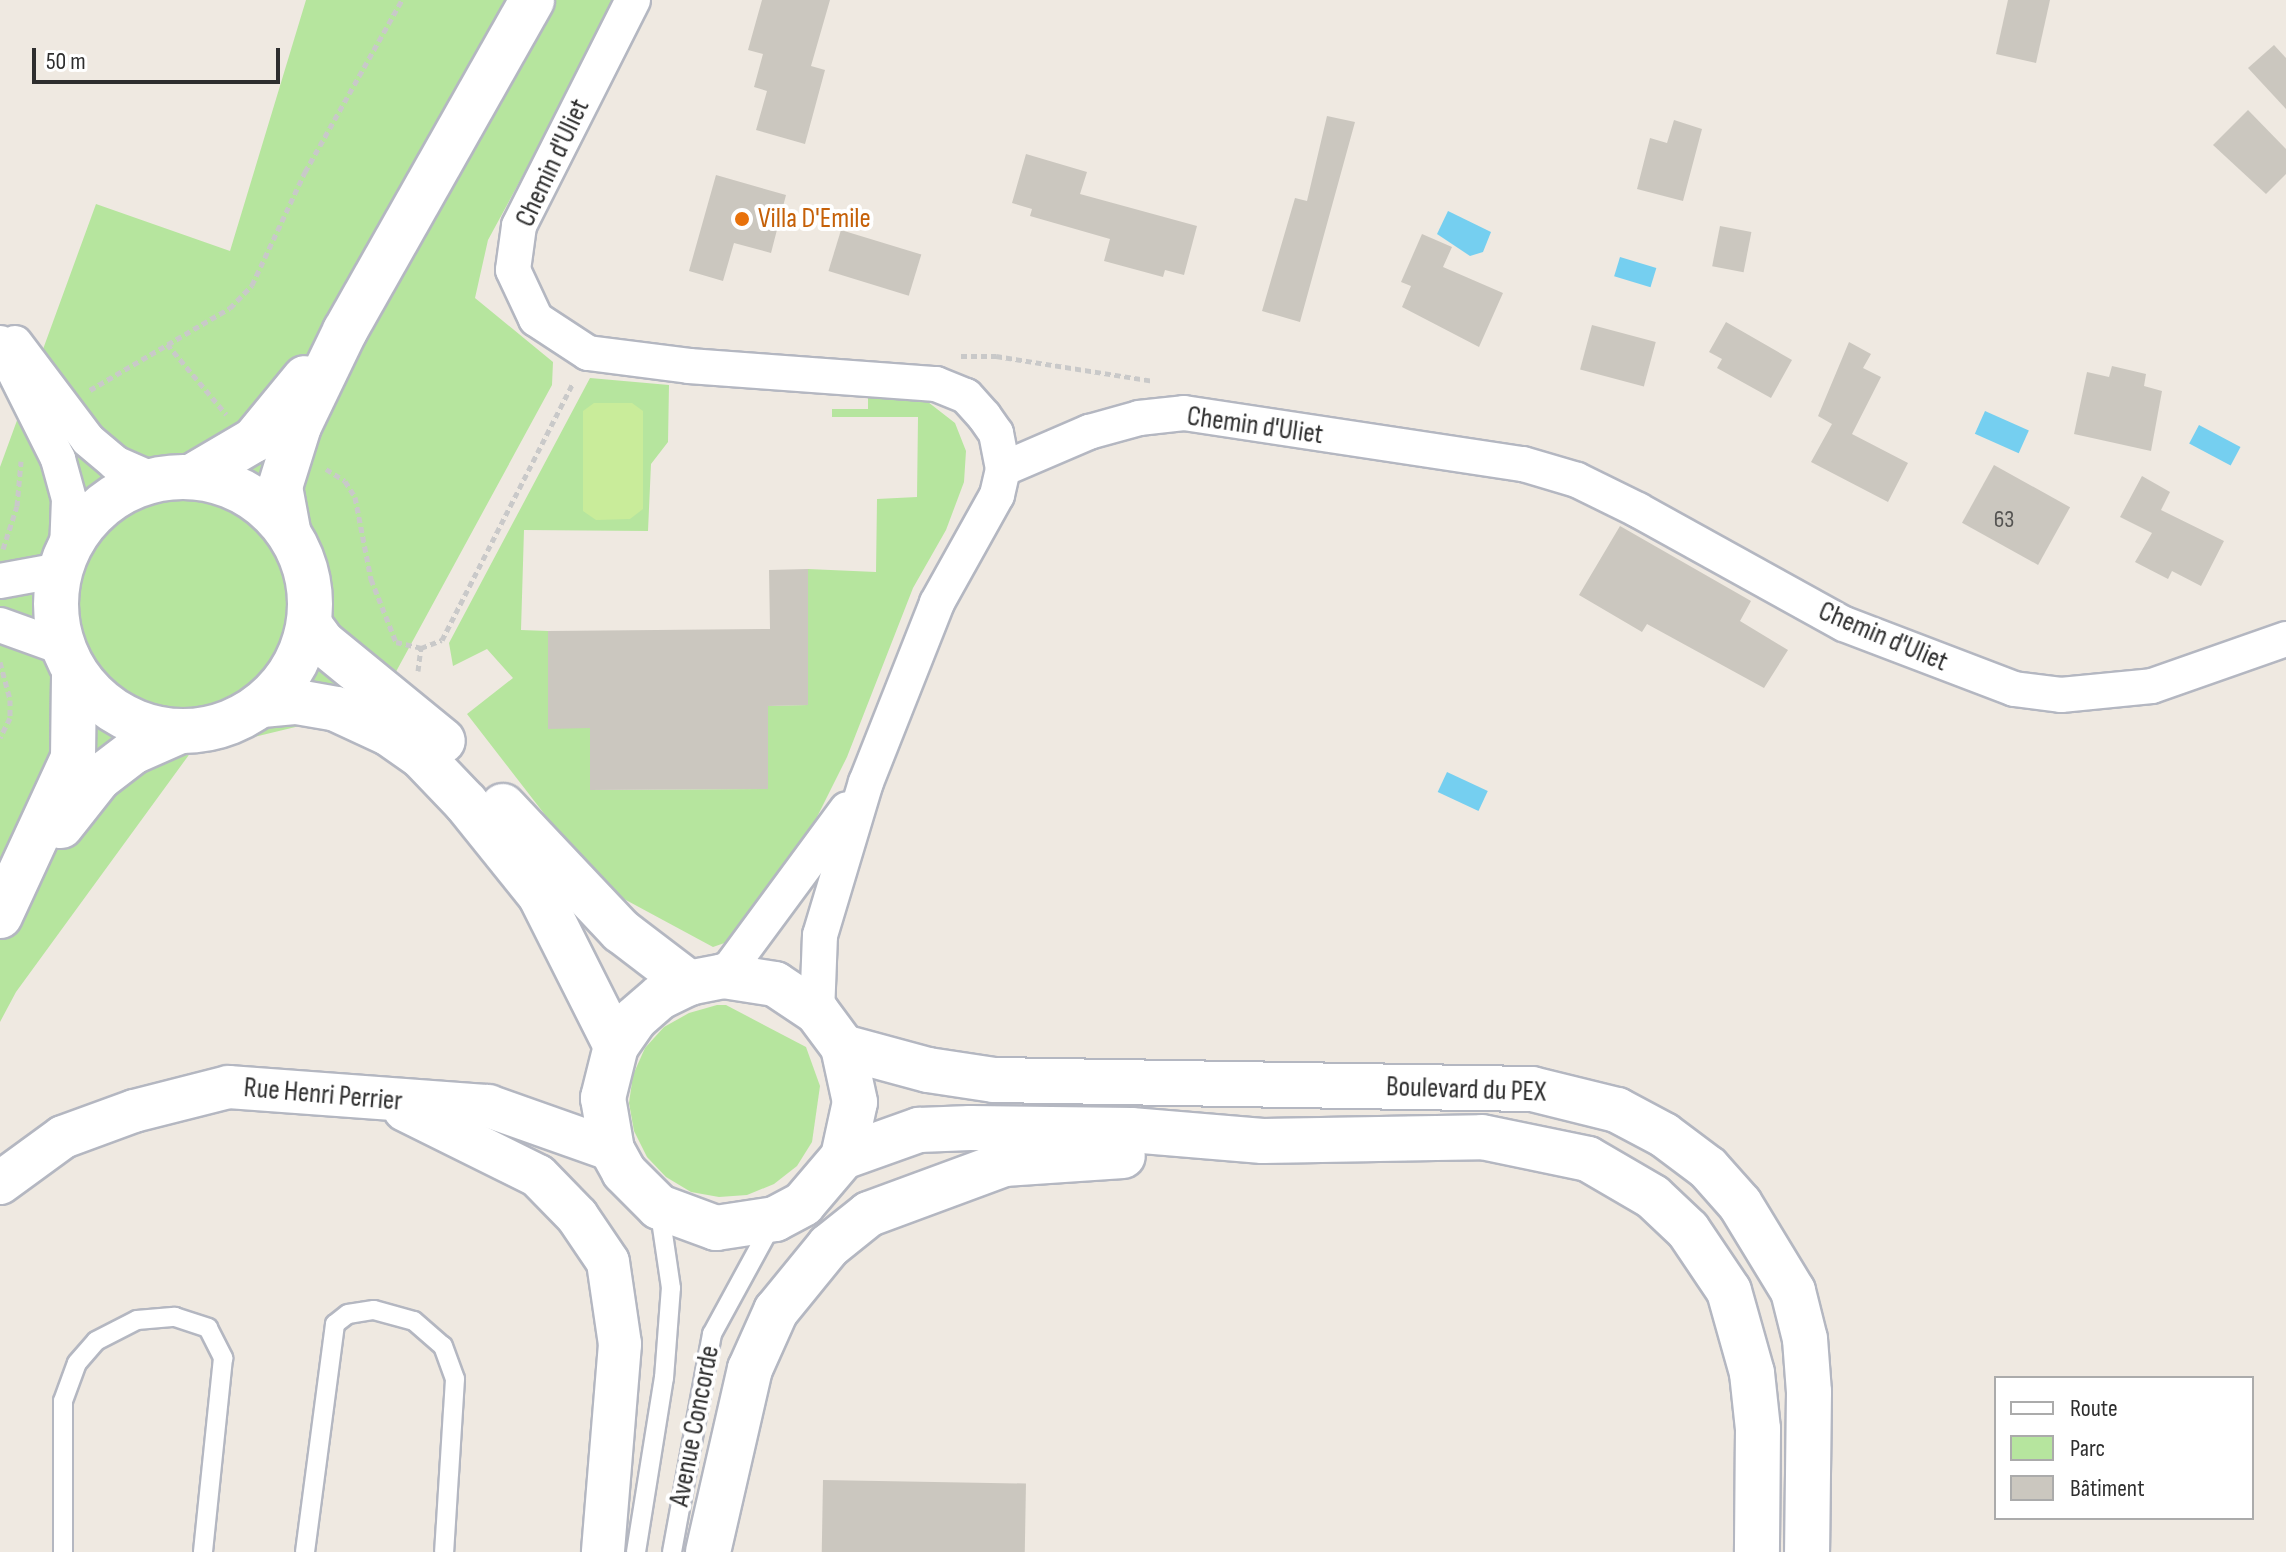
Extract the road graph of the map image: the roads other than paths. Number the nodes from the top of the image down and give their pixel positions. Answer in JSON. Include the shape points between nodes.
{"nodes":[{"id":1,"x":532,"y":0,"type":"edge"},
{"id":2,"x":633,"y":0,"type":"edge"},
{"id":3,"x":0,"y":328,"type":"edge"},
{"id":4,"x":345,"y":331,"type":"junction"},
{"id":5,"x":0,"y":343,"type":"edge"},
{"id":6,"x":1003,"y":469,"type":"junction"},
{"id":7,"x":173,"y":479,"type":"junction"},
{"id":8,"x":288,"y":530,"type":"junction"},
{"id":9,"x":64,"y":561,"type":"junction"},
{"id":10,"x":0,"y":581,"type":"edge"},
{"id":11,"x":309,"y":624,"type":"junction"},
{"id":12,"x":0,"y":625,"type":"edge"},
{"id":13,"x":2286,"y":639,"type":"edge"},
{"id":14,"x":69,"y":659,"type":"junction"},
{"id":15,"x":262,"y":705,"type":"junction"},
{"id":16,"x":178,"y":732,"type":"junction"},
{"id":17,"x":866,"y":782,"type":"junction"},
{"id":18,"x":25,"y":872,"type":"junction"},
{"id":19,"x":0,"y":916,"type":"edge"},
{"id":20,"x":707,"y":979,"type":"junction"},
{"id":21,"x":817,"y":1012,"type":"junction"},
{"id":22,"x":616,"y":1046,"type":"junction"},
{"id":23,"x":843,"y":1047,"type":"junction"},
{"id":24,"x":390,"y":1103,"type":"junction"},
{"id":25,"x":1263,"y":1141,"type":"junction"},
{"id":26,"x":612,"y":1150,"type":"junction"},
{"id":27,"x":843,"y":1157,"type":"junction"},
{"id":28,"x":0,"y":1183,"type":"edge"},
{"id":29,"x":659,"y":1207,"type":"junction"},
{"id":30,"x":775,"y":1219,"type":"junction"},
{"id":31,"x":63,"y":1552,"type":"edge"},
{"id":32,"x":203,"y":1552,"type":"edge"},
{"id":33,"x":305,"y":1552,"type":"edge"},
{"id":34,"x":444,"y":1552,"type":"edge"},
{"id":35,"x":603,"y":1552,"type":"edge"},
{"id":36,"x":636,"y":1552,"type":"edge"},
{"id":37,"x":672,"y":1552,"type":"edge"},
{"id":38,"x":708,"y":1552,"type":"edge"},
{"id":39,"x":1757,"y":1552,"type":"edge"},
{"id":40,"x":1807,"y":1552,"type":"edge"}],
"edges":[{"from":1,"to":4,"type":"main road"},
{"from":2,"to":6,"type":"street","name":"Chemin d'Uliet","via":[[519,226],[513,270],[536,319],[588,353],[936,384],[966,396],[984,416],[996,433]]},
{"from":3,"to":7,"type":"street","via":[[88,440],[115,463]]},
{"from":4,"to":7,"type":"main road","via":[[254,440]]},
{"from":4,"to":8,"type":"main road","via":[[287,460],[280,487]]},
{"from":5,"to":9,"type":"street","via":[[58,459],[69,499]]},
{"from":6,"to":13,"type":"street","name":"Chemin d'Uliet","via":[[1089,432],[1184,413],[1523,464],[1577,480],[1638,510],[1844,624],[2014,689],[2061,695],[2152,686]]},
{"from":6,"to":17,"type":"street","via":[[997,495],[937,603]]},
{"from":7,"to":8,"type":"main road","via":[[228,485],[261,503]]},
{"from":7,"to":9,"type":"main road","via":[[118,495],[89,519]]},
{"from":8,"to":11,"type":"main road","via":[[303,559]]},
{"from":9,"to":10,"type":"street"},
{"from":9,"to":14,"type":"main road","via":[[55,605]]},
{"from":11,"to":15,"type":"main road","via":[[292,668]]},
{"from":11,"to":20,"type":"main road","via":[[322,642],[445,742],[621,931]]},
{"from":12,"to":14,"type":"street"},
{"from":14,"to":16,"type":"main road","via":[[118,714]]},
{"from":14,"to":18,"type":"main road","via":[[73,758]]},
{"from":15,"to":16,"type":"main road","via":[[236,720]]},
{"from":15,"to":22,"type":"main road","via":[[297,702],[336,709],[388,733],[421,756],[540,895]]},
{"from":16,"to":18,"type":"main road","via":[[133,752],[99,778]]},
{"from":17,"to":20,"type":"street","via":[[764,928]]},
{"from":17,"to":21,"type":"street","via":[[820,935]]},
{"from":18,"to":19,"type":"main road"},
{"from":20,"to":21,"type":"main road","via":[[775,984]]},
{"from":20,"to":22,"type":"main road","via":[[660,997]]},
{"from":21,"to":23,"type":"main road"},
{"from":22,"to":26,"type":"main road","via":[[603,1098]]},
{"from":23,"to":27,"type":"main road","via":[[855,1102]]},
{"from":23,"to":40,"type":"main road","name":"Boulevard du PEX","via":[[928,1070],[994,1080],[1532,1089],[1581,1098],[1653,1129],[1708,1168],[1740,1204],[1793,1291],[1805,1339],[1809,1392]]},
{"from":24,"to":26,"type":"street","name":"Rue Henri Perrier","via":[[488,1106]]},
{"from":24,"to":28,"type":"street","name":"Rue Henri Perrier","via":[[229,1087],[134,1111],[63,1137]]},
{"from":24,"to":35,"type":"street","via":[[538,1176],[577,1216],[608,1262],[620,1344]]},
{"from":25,"to":27,"type":"main road","name":"Boulevard du PEX","via":[[1131,1130],[919,1130]]},
{"from":25,"to":38,"type":"main road","via":[[1004,1164],[869,1214],[829,1246],[776,1311],[750,1369]]},
{"from":25,"to":39,"type":"main road","name":"Boulevard du PEX","via":[[1482,1137],[1588,1159],[1653,1197],[1710,1259],[1745,1336],[1758,1429]]},
{"from":26,"to":29,"type":"main road","via":[[632,1182]]},
{"from":27,"to":30,"type":"main road","via":[[803,1204]]},
{"from":29,"to":30,"type":"main road","via":[[716,1228]]},
{"from":29,"to":36,"type":"lane","name":"Avenue Concorde","via":[[671,1288],[664,1378]]},
{"from":30,"to":37,"type":"lane","name":"Avenue Concorde","via":[[712,1334]]},
{"from":31,"to":32,"type":"lane","via":[[63,1401],[77,1363],[96,1341],[137,1320],[175,1317],[208,1328],[223,1358]]},
{"from":33,"to":34,"type":"lane","via":[[335,1324],[348,1314],[374,1310],[414,1321],[443,1346],[455,1379]]}]}
